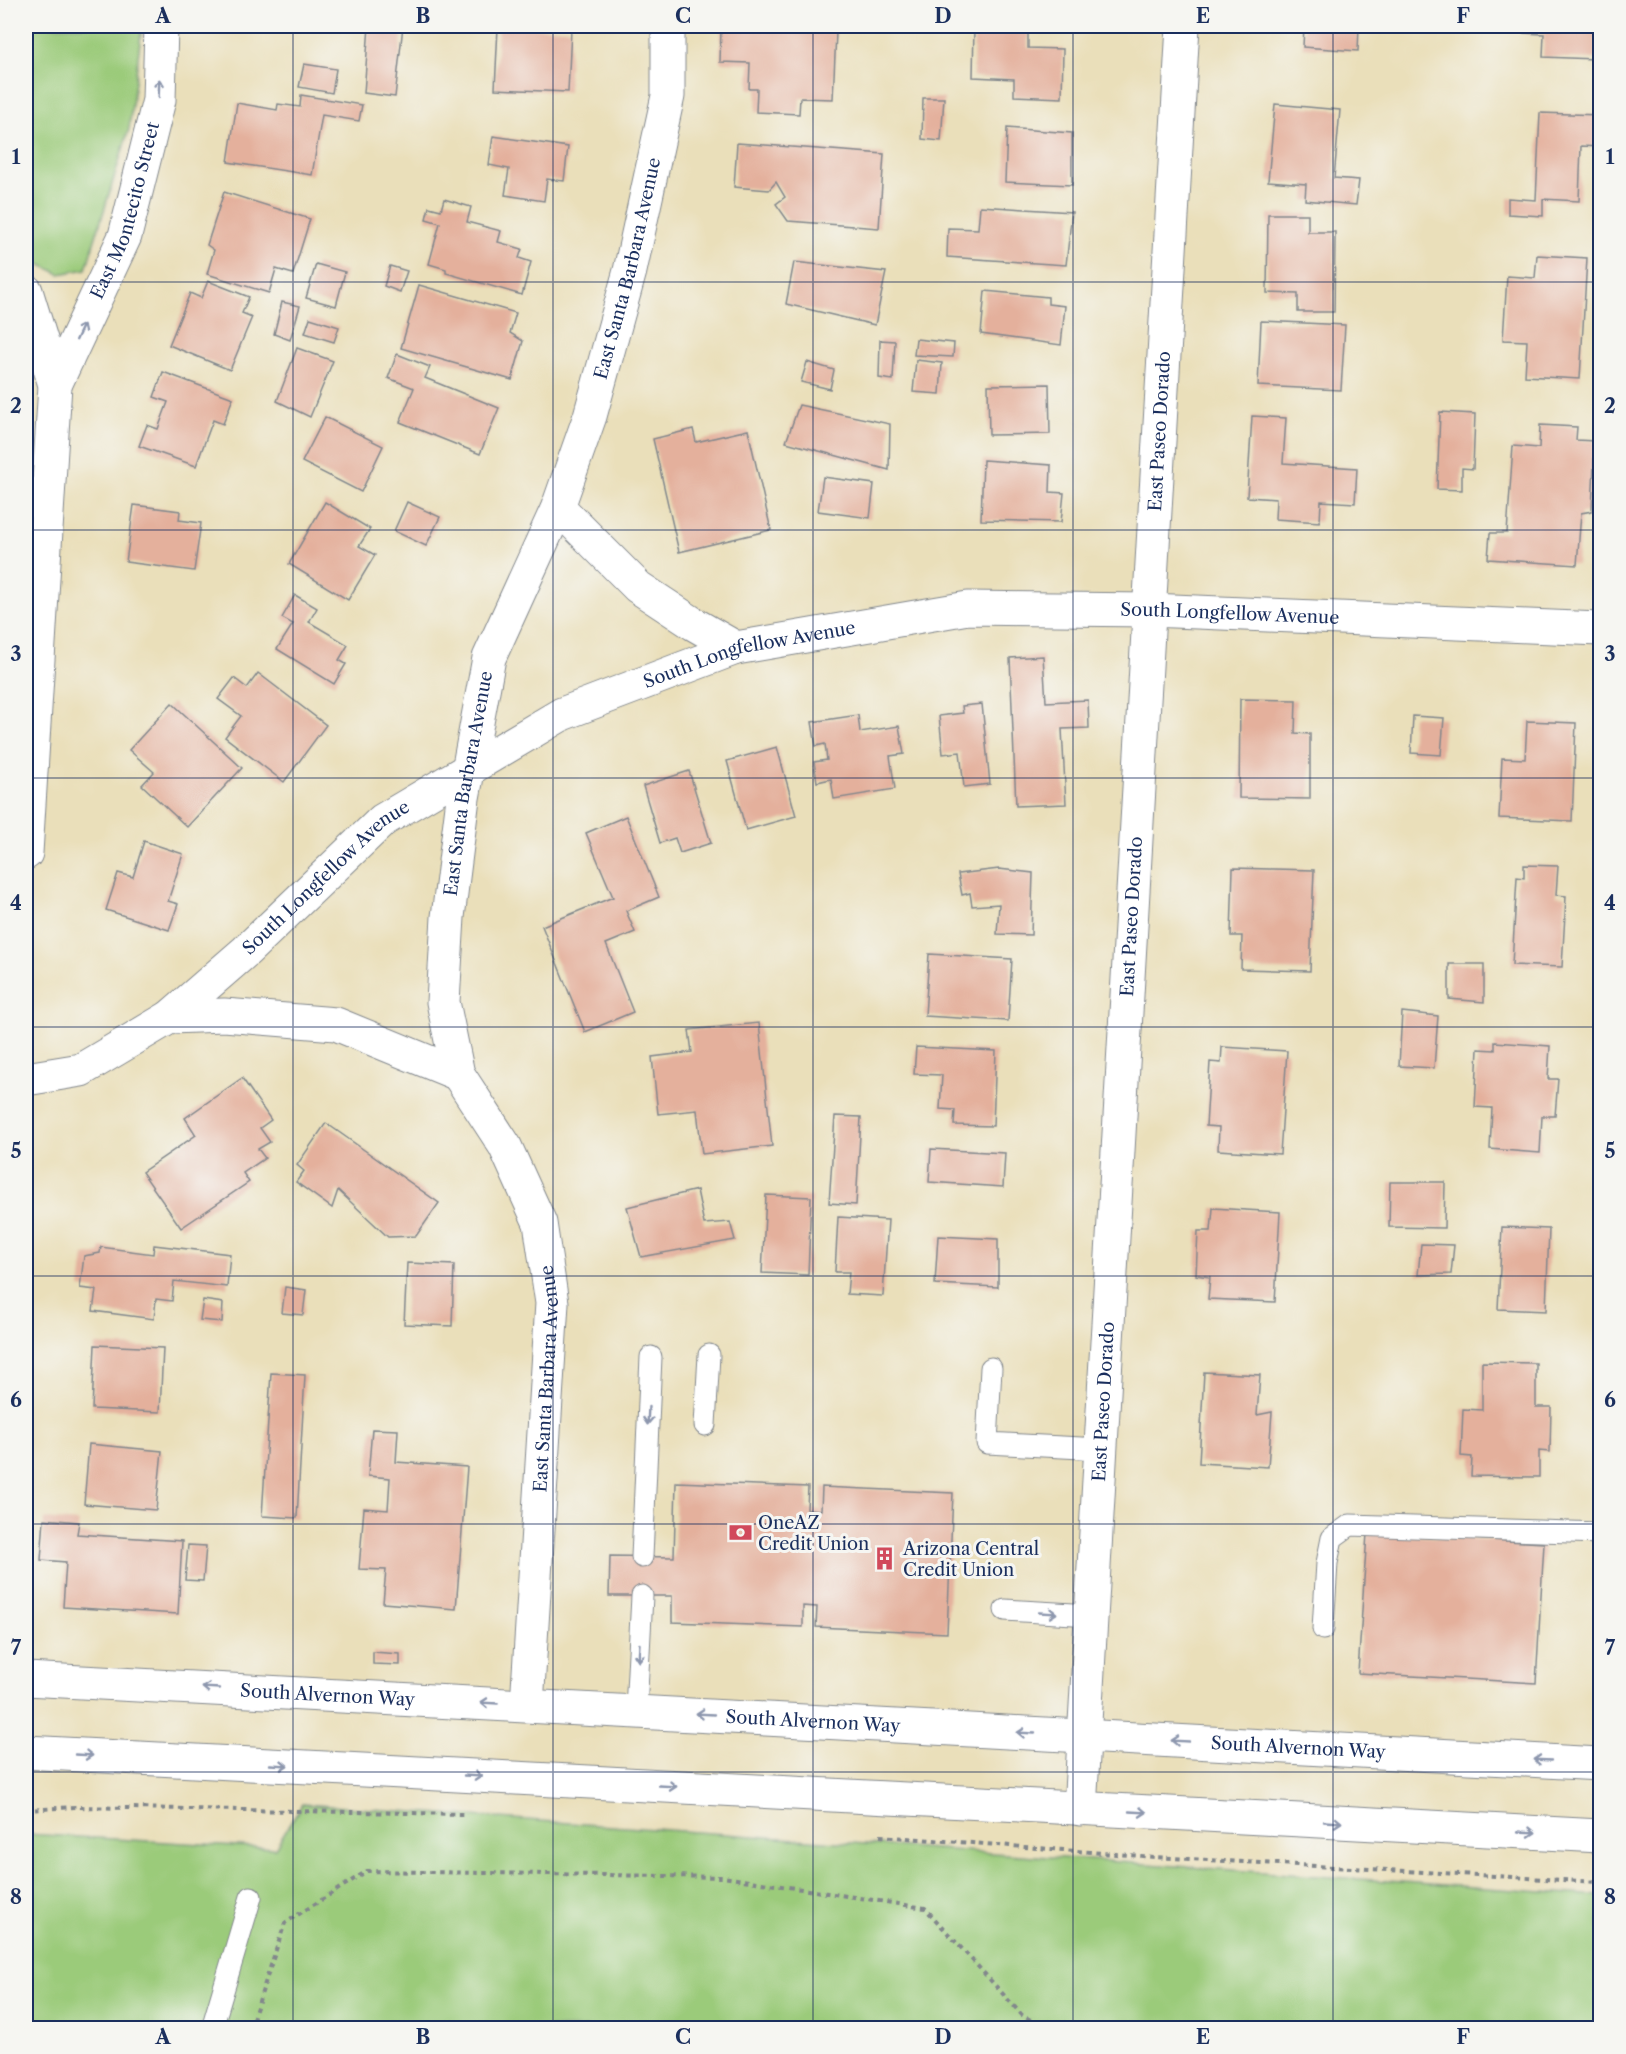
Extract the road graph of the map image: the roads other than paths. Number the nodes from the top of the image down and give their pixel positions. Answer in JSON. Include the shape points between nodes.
{"nodes":[{"id":1,"x":162,"y":26,"type":"edge"},
{"id":2,"x":668,"y":26,"type":"edge"},
{"id":3,"x":1183,"y":26,"type":"edge"},
{"id":4,"x":26,"y":291,"type":"edge"},
{"id":5,"x":55,"y":385,"type":"junction"},
{"id":6,"x":558,"y":507,"type":"junction"},
{"id":7,"x":1150,"y":610,"type":"junction"},
{"id":8,"x":1600,"y":629,"type":"edge"},
{"id":9,"x":736,"y":648,"type":"junction"},
{"id":10,"x":468,"y":769,"type":"junction"},
{"id":11,"x":26,"y":853,"type":"edge"},
{"id":12,"x":170,"y":1017,"type":"junction"},
{"id":13,"x":458,"y":1074,"type":"junction"},
{"id":14,"x":26,"y":1079,"type":"edge"},
{"id":15,"x":709,"y":1355,"type":"dead end"},
{"id":16,"x":651,"y":1357,"type":"dead end"},
{"id":17,"x":991,"y":1368,"type":"dead end"},
{"id":18,"x":705,"y":1425,"type":"dead end"},
{"id":19,"x":1101,"y":1449,"type":"junction"},
{"id":20,"x":1600,"y":1533,"type":"edge"},
{"id":21,"x":642,"y":1557,"type":"dead end"},
{"id":22,"x":642,"y":1596,"type":"dead end"},
{"id":23,"x":1005,"y":1610,"type":"dead end"},
{"id":24,"x":1091,"y":1615,"type":"junction"},
{"id":25,"x":1323,"y":1629,"type":"dead end"},
{"id":26,"x":26,"y":1679,"type":"edge"},
{"id":27,"x":527,"y":1705,"type":"junction"},
{"id":28,"x":636,"y":1710,"type":"junction"},
{"id":29,"x":1084,"y":1736,"type":"junction"},
{"id":30,"x":26,"y":1752,"type":"edge"},
{"id":31,"x":1600,"y":1764,"type":"edge"},
{"id":32,"x":1080,"y":1809,"type":"junction"},
{"id":33,"x":1600,"y":1836,"type":"edge"},
{"id":34,"x":251,"y":1897,"type":"dead end"},
{"id":35,"x":212,"y":2028,"type":"edge"}],
"edges":[{"from":5,"to":1,"type":"street","name":"East Montecito Street","one_way":true,"via":[[125,236],[159,100]]},
{"from":2,"to":6,"type":"street","name":"East Santa Barbara Avenue","via":[[668,96],[630,271],[590,416]]},
{"from":3,"to":7,"type":"street","name":"East Paseo Dorado"},
{"from":4,"to":5,"type":"street","name":"East Montecito Street"},
{"from":5,"to":11,"type":"street","name":"East Montecito Street"},
{"from":6,"to":9,"type":"street","via":[[638,587]]},
{"from":6,"to":10,"type":"street","name":"East Santa Barbara Avenue","via":[[489,658]]},
{"from":7,"to":8,"type":"street","name":"South Longfellow Avenue"},
{"from":7,"to":9,"type":"street","name":"South Longfellow Avenue","via":[[968,608]]},
{"from":7,"to":19,"type":"street","name":"East Paseo Dorado"},
{"from":9,"to":10,"type":"street","name":"South Longfellow Avenue","via":[[562,714]]},
{"from":10,"to":12,"type":"street","name":"South Longfellow Avenue","via":[[383,820],[246,951]]},
{"from":10,"to":13,"type":"street","name":"East Santa Barbara Avenue","via":[[448,917],[443,1002]]},
{"from":12,"to":13,"type":"street","via":[[224,1015],[336,1024]]},
{"from":12,"to":14,"type":"street","name":"South Longfellow Avenue","via":[[81,1070]]},
{"from":13,"to":27,"type":"street","name":"East Santa Barbara Avenue","via":[[505,1146],[540,1223],[552,1303]]},
{"from":15,"to":18,"type":"lane"},
{"from":16,"to":21,"type":"lane","one_way":true},
{"from":17,"to":19,"type":"lane","via":[[987,1443]]},
{"from":19,"to":24,"type":"street","name":"East Paseo Dorado"},
{"from":20,"to":25,"type":"lane","via":[[1350,1525],[1332,1538]]},
{"from":22,"to":28,"type":"lane","one_way":true},
{"from":23,"to":24,"type":"lane","one_way":true},
{"from":24,"to":29,"type":"street","name":"East Paseo Dorado"},
{"from":27,"to":26,"type":"street","name":"South Alvernon Way","one_way":true},
{"from":27,"to":28,"type":"street","name":"South Alvernon Way"},
{"from":29,"to":28,"type":"street","name":"South Alvernon Way","one_way":true},
{"from":31,"to":29,"type":"street","name":"South Alvernon Way","one_way":true},
{"from":29,"to":32,"type":"street","name":"East Paseo Dorado"},
{"from":30,"to":32,"type":"street","one_way":true},
{"from":32,"to":33,"type":"street","one_way":true},
{"from":34,"to":35,"type":"lane"}]}
